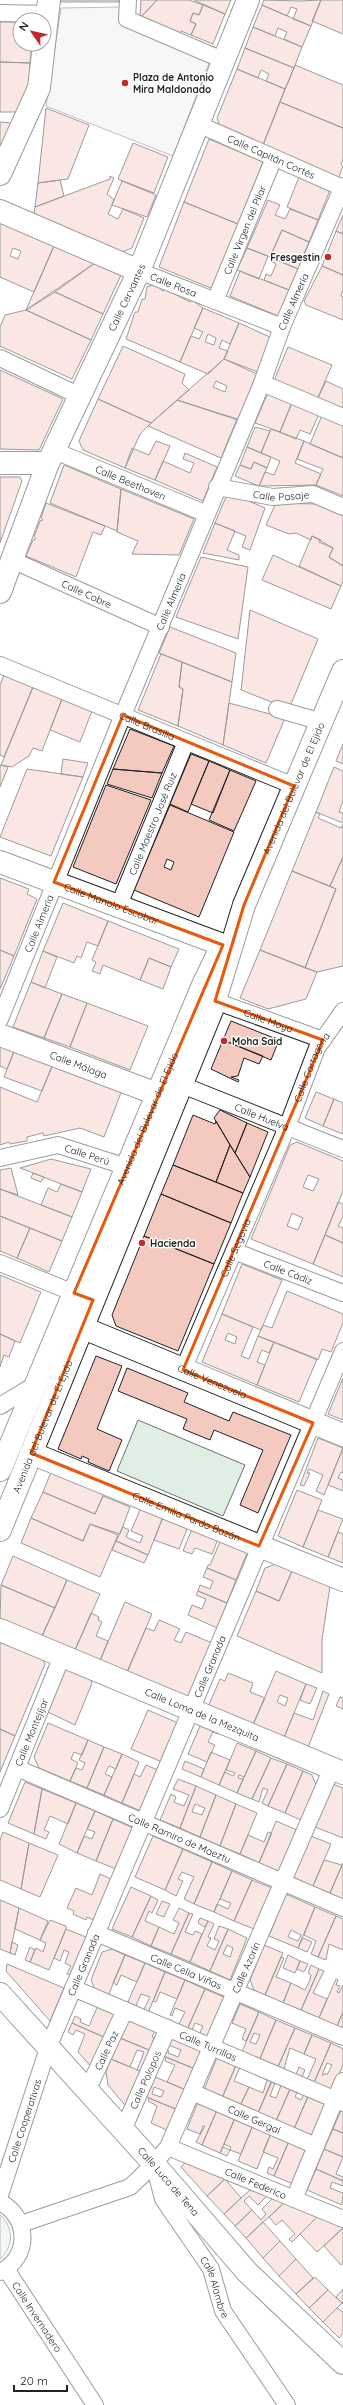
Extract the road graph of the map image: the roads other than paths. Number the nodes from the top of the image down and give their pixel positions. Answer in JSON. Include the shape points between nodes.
{"nodes":[{"id":1,"x":128,"y":0,"type":"edge"},
{"id":2,"x":248,"y":0,"type":"edge"},
{"id":3,"x":48,"y":7,"type":"edge"},
{"id":4,"x":0,"y":13,"type":"edge"},
{"id":5,"x":224,"y":61,"type":"junction"},
{"id":6,"x":200,"y":125,"type":"junction"},
{"id":7,"x":274,"y":158,"type":"junction"},
{"id":8,"x":0,"y":174,"type":"edge"},
{"id":9,"x":343,"y":187,"type":"edge"},
{"id":10,"x":0,"y":211,"type":"edge"},
{"id":11,"x":139,"y":272,"type":"junction"},
{"id":12,"x":215,"y":301,"type":"junction"},
{"id":13,"x":282,"y":327,"type":"junction"},
{"id":14,"x":0,"y":358,"type":"edge"},
{"id":15,"x":262,"y":383,"type":"junction"},
{"id":16,"x":80,"y":396,"type":"junction"},
{"id":17,"x":343,"y":417,"type":"edge"},
{"id":18,"x":52,"y":457,"type":"junction"},
{"id":19,"x":0,"y":463,"type":"edge"},
{"id":20,"x":217,"y":487,"type":"junction"},
{"id":21,"x":343,"y":507,"type":"edge"},
{"id":22,"x":207,"y":514,"type":"junction"},
{"id":23,"x":12,"y":560,"type":"junction"},
{"id":24,"x":0,"y":592,"type":"edge"},
{"id":25,"x":161,"y":627,"type":"junction"},
{"id":26,"x":0,"y":665,"type":"edge"},
{"id":27,"x":343,"y":672,"type":"edge"},
{"id":28,"x":277,"y":709,"type":"dead end"},
{"id":29,"x":123,"y":715,"type":"junction"},
{"id":30,"x":322,"y":722,"type":"junction"},
{"id":31,"x":186,"y":742,"type":"junction"},
{"id":32,"x":294,"y":786,"type":"junction"},
{"id":33,"x":0,"y":862,"type":"edge"},
{"id":34,"x":54,"y":882,"type":"junction"},
{"id":35,"x":119,"y":905,"type":"junction"},
{"id":36,"x":244,"y":906,"type":"junction"},
{"id":37,"x":223,"y":945,"type":"junction"},
{"id":38,"x":215,"y":1001,"type":"junction"},
{"id":39,"x":343,"y":1011,"type":"edge"},
{"id":40,"x":0,"y":1018,"type":"edge"},
{"id":41,"x":202,"y":1034,"type":"junction"},
{"id":42,"x":0,"y":1035,"type":"edge"},
{"id":43,"x":323,"y":1040,"type":"junction"},
{"id":44,"x":182,"y":1085,"type":"junction"},
{"id":45,"x":157,"y":1094,"type":"junction"},
{"id":46,"x":287,"y":1127,"type":"junction"},
{"id":47,"x":343,"y":1149,"type":"edge"},
{"id":48,"x":0,"y":1158,"type":"edge"},
{"id":49,"x":127,"y":1167,"type":"junction"},
{"id":50,"x":234,"y":1250,"type":"junction"},
{"id":51,"x":0,"y":1263,"type":"edge"},
{"id":52,"x":343,"y":1293,"type":"edge"},
{"id":53,"x":83,"y":1296,"type":"junction"},
{"id":54,"x":82,"y":1328,"type":"junction"},
{"id":55,"x":343,"y":1351,"type":"edge"},
{"id":56,"x":183,"y":1370,"type":"junction"},
{"id":57,"x":36,"y":1384,"type":"junction"},
{"id":58,"x":0,"y":1406,"type":"edge"},
{"id":59,"x":313,"y":1423,"type":"junction"},
{"id":60,"x":343,"y":1435,"type":"edge"},
{"id":61,"x":31,"y":1453,"type":"junction"},
{"id":62,"x":0,"y":1470,"type":"edge"},
{"id":63,"x":0,"y":1530,"type":"edge"},
{"id":64,"x":259,"y":1546,"type":"junction"},
{"id":65,"x":343,"y":1580,"type":"edge"},
{"id":66,"x":0,"y":1630,"type":"edge"},
{"id":67,"x":62,"y":1656,"type":"junction"},
{"id":68,"x":190,"y":1709,"type":"junction"},
{"id":69,"x":17,"y":1768,"type":"junction"},
{"id":70,"x":338,"y":1771,"type":"edge"},
{"id":71,"x":0,"y":1809,"type":"edge"},
{"id":72,"x":143,"y":1821,"type":"junction"},
{"id":73,"x":283,"y":1882,"type":"junction"},
{"id":74,"x":343,"y":1908,"type":"edge"},
{"id":75,"x":96,"y":1933,"type":"junction"},
{"id":76,"x":73,"y":1988,"type":"junction"},
{"id":77,"x":235,"y":1992,"type":"junction"},
{"id":78,"x":0,"y":1994,"type":"edge"},
{"id":79,"x":125,"y":2010,"type":"junction"},
{"id":80,"x":168,"y":2028,"type":"junction"},
{"id":81,"x":343,"y":2037,"type":"edge"},
{"id":82,"x":211,"y":2047,"type":"junction"},
{"id":83,"x":48,"y":2048,"type":"junction"},
{"id":84,"x":343,"y":2081,"type":"edge"},
{"id":85,"x":87,"y":2091,"type":"junction"},
{"id":86,"x":192,"y":2092,"type":"junction"},
{"id":87,"x":339,"y":2102,"type":"edge"},
{"id":88,"x":123,"y":2130,"type":"junction"},
{"id":89,"x":316,"y":2146,"type":"junction"},
{"id":90,"x":168,"y":2147,"type":"junction"},
{"id":91,"x":154,"y":2164,"type":"junction"},
{"id":92,"x":0,"y":2195,"type":"edge"},
{"id":93,"x":294,"y":2199,"type":"junction"},
{"id":94,"x":0,"y":2202,"type":"edge"},
{"id":95,"x":343,"y":2219,"type":"edge"},
{"id":96,"x":21,"y":2224,"type":"junction"},
{"id":97,"x":3,"y":2270,"type":"edge"},
{"id":98,"x":342,"y":2360,"type":"edge"},
{"id":99,"x":95,"y":2405,"type":"edge"},
{"id":100,"x":287,"y":2405,"type":"edge"}],
"edges":[{"from":1,"to":5,"type":"street","via":[[127,19]]},
{"from":2,"to":5,"type":"street","name":"Calle Cervantes"},
{"from":3,"to":4,"type":"street"},
{"from":3,"to":8,"type":"street","via":[[39,88]]},
{"from":5,"to":6,"type":"street","name":"Calle Cervantes"},
{"from":6,"to":7,"type":"street","name":"Calle Capitán Cortés"},
{"from":6,"to":11,"type":"street","name":"Calle Cervantes"},
{"from":7,"to":9,"type":"street","name":"Calle Capitán Cortés"},
{"from":7,"to":12,"type":"street","name":"Calle Virgen del Pilar"},
{"from":9,"to":13,"type":"street","name":"Calle Almería"},
{"from":10,"to":11,"type":"street","name":"Calle Rosa"},
{"from":11,"to":12,"type":"street","name":"Calle Rosa"},
{"from":11,"to":16,"type":"street","name":"Calle Cervantes"},
{"from":12,"to":13,"type":"street","name":"Calle Rosa"},
{"from":13,"to":15,"type":"street","name":"Calle Almería"},
{"from":14,"to":16,"type":"street"},
{"from":15,"to":17,"type":"street"},
{"from":15,"to":20,"type":"street","name":"Calle Almería"},
{"from":16,"to":18,"type":"street","name":"Calle Cervantes"},
{"from":18,"to":19,"type":"street"},
{"from":18,"to":22,"type":"street","name":"Calle Beethoven"},
{"from":18,"to":23,"type":"street","name":"Calle Cervantes"},
{"from":20,"to":21,"type":"street","name":"Calle Pasaje","via":[[273,497],[313,494]]},
{"from":20,"to":22,"type":"street","name":"Calle Almería"},
{"from":22,"to":25,"type":"street","name":"Calle Almería"},
{"from":23,"to":24,"type":"street","name":"Calle Cervantes"},
{"from":23,"to":25,"type":"street","name":"Calle Cobre"},
{"from":25,"to":29,"type":"street","name":"Calle Almería"},
{"from":26,"to":29,"type":"street","name":"Calle Brasilia"},
{"from":27,"to":30,"type":"street","name":"Avenida del Bulevar de El Ejido"},
{"from":28,"to":30,"type":"street"},
{"from":29,"to":31,"type":"street","name":"Calle Brasilia"},
{"from":29,"to":34,"type":"street","name":"Calle Almería"},
{"from":30,"to":32,"type":"street","name":"Avenida del Bulevar de El Ejido"},
{"from":31,"to":32,"type":"street","name":"Calle Brasilia"},
{"from":31,"to":35,"type":"street","name":"Calle Maestro José Ruiz"},
{"from":32,"to":36,"type":"street","name":"Avenida del Bulevar de El Ejido"},
{"from":33,"to":34,"type":"street","name":"Calle Manolo Escobar"},
{"from":34,"to":35,"type":"street","name":"Calle Manolo Escobar"},
{"from":34,"to":40,"type":"street","name":"Calle Almería"},
{"from":35,"to":37,"type":"street","name":"Calle Manolo Escobar"},
{"from":36,"to":37,"type":"street","name":"Avenida del Bulevar de El Ejido"},
{"from":36,"to":38,"type":"street","name":"Avenida del Bulevar de El Ejido"},
{"from":37,"to":41,"type":"street","name":"Avenida del Bulevar de El Ejido","via":[[210,988]]},
{"from":37,"to":45,"type":"street","name":"Avenida del Bulevar de El Ejido","via":[[203,985]]},
{"from":38,"to":41,"type":"street","name":"Avenida del Bulevar de El Ejido"},
{"from":38,"to":43,"type":"street","name":"Calle Moya"},
{"from":39,"to":43,"type":"street","name":"Calle Cartagena"},
{"from":41,"to":44,"type":"street","name":"Avenida del Bulevar de El Ejido"},
{"from":42,"to":45,"type":"street","name":"Calle Málaga"},
{"from":43,"to":46,"type":"street","name":"Calle Cartagena"},
{"from":44,"to":46,"type":"street","name":"Calle Huelva"},
{"from":44,"to":53,"type":"street","name":"Avenida del Bulevar de El Ejido"},
{"from":45,"to":49,"type":"street","name":"Avenida del Bulevar de El Ejido"},
{"from":46,"to":47,"type":"street","name":"Calle Huelva"},
{"from":46,"to":50,"type":"street","name":"Calle Segovia"},
{"from":48,"to":49,"type":"street","name":"Calle Perú","via":[[58,1145]]},
{"from":49,"to":53,"type":"street","name":"Avenida del Bulevar de El Ejido"},
{"from":50,"to":52,"type":"street","name":"Calle Cádiz"},
{"from":50,"to":56,"type":"street","name":"Calle Segovia"},
{"from":51,"to":53,"type":"street"},
{"from":53,"to":54,"type":"street","name":"Avenida del Bulevar de El Ejido"},
{"from":53,"to":57,"type":"street","name":"Avenida del Bulevar de El Ejido"},
{"from":54,"to":56,"type":"street","name":"Calle Venezuela"},
{"from":54,"to":61,"type":"street","name":"Avenida del Bulevar de El Ejido"},
{"from":55,"to":59,"type":"street","name":"Calle Granada"},
{"from":56,"to":59,"type":"street","name":"Calle Venezuela"},
{"from":57,"to":58,"type":"street"},
{"from":57,"to":62,"type":"street","name":"Avenida del Bulevar de El Ejido"},
{"from":59,"to":60,"type":"street","name":"Calle Venezuela"},
{"from":59,"to":64,"type":"street","name":"Calle Granada"},
{"from":61,"to":63,"type":"street","name":"Avenida del Bulevar de El Ejido"},
{"from":61,"to":64,"type":"street","name":"Calle Emilia Pardo Bazán"},
{"from":64,"to":65,"type":"street","name":"Calle Emilia Pardo Bazán"},
{"from":64,"to":68,"type":"street","name":"Calle Granada"},
{"from":66,"to":67,"type":"street","name":"Calle Loma de la Mezquita"},
{"from":67,"to":68,"type":"street","name":"Calle Loma de la Mezquita"},
{"from":67,"to":69,"type":"street","name":"Calle Montejíjar"},
{"from":68,"to":70,"type":"street","name":"Calle Loma de la Mezquita"},
{"from":68,"to":72,"type":"street","name":"Calle Granada"},
{"from":69,"to":71,"type":"street","name":"Calle Montejíjar"},
{"from":69,"to":72,"type":"street","name":"Calle Ramiro de Maeztu"},
{"from":70,"to":73,"type":"street","name":"Calle Azorín"},
{"from":72,"to":73,"type":"street","name":"Calle Ramiro de Maeztu"},
{"from":72,"to":75,"type":"street","name":"Calle Granada"},
{"from":73,"to":74,"type":"street","name":"Calle Ramiro de Maeztu"},
{"from":73,"to":77,"type":"street","name":"Calle Azorín"},
{"from":75,"to":76,"type":"street","name":"Calle Granada"},
{"from":75,"to":77,"type":"street","name":"Calle Celia Viñas"},
{"from":76,"to":79,"type":"street","name":"Calle Turrillas"},
{"from":76,"to":83,"type":"street","name":"Calle Granada"},
{"from":77,"to":81,"type":"street","name":"Calle Celia Viñas"},
{"from":77,"to":82,"type":"street","name":"Calle Azorín"},
{"from":78,"to":83,"type":"street","name":"Calle Luca de Tena"},
{"from":79,"to":80,"type":"street","name":"Calle Turrillas"},
{"from":79,"to":85,"type":"street","name":"Calle Paz"},
{"from":80,"to":82,"type":"street","name":"Calle Turrillas"},
{"from":80,"to":88,"type":"street","name":"Calle Polopos"},
{"from":82,"to":86,"type":"street","name":"Calle Azorín"},
{"from":82,"to":87,"type":"street","name":"Calle Turrillas"},
{"from":83,"to":85,"type":"street","name":"Calle Luca de Tena"},
{"from":83,"to":92,"type":"street","name":"Calle Cooperativas"},
{"from":84,"to":87,"type":"street"},
{"from":85,"to":88,"type":"street","name":"Calle Luca de Tena"},
{"from":86,"to":89,"type":"street","name":"Calle Gergal"},
{"from":86,"to":90,"type":"street","name":"Calle Azorín"},
{"from":87,"to":89,"type":"street"},
{"from":88,"to":91,"type":"street","name":"Calle Luca de Tena"},
{"from":89,"to":93,"type":"street"},
{"from":90,"to":91,"type":"street","name":"Calle Azorín"},
{"from":90,"to":93,"type":"street","name":"Calle Federico"},
{"from":91,"to":96,"type":"street","name":"Calle Azorín","via":[[130,2187]]},
{"from":91,"to":98,"type":"street","name":"Calle Luca de Tena","via":[[247,2272]]},
{"from":91,"to":100,"type":"street","name":"Calle Alambre","via":[[163,2199],[211,2269],[223,2311]]},
{"from":93,"to":95,"type":"street","name":"Calle Federico"},
{"from":94,"to":96,"type":"street","via":[[16,2214]]},
{"from":96,"to":97,"type":"street","via":[[21,2249],[15,2260]]},
{"from":97,"to":99,"type":"street","name":"Calle Invernadero"}]}
